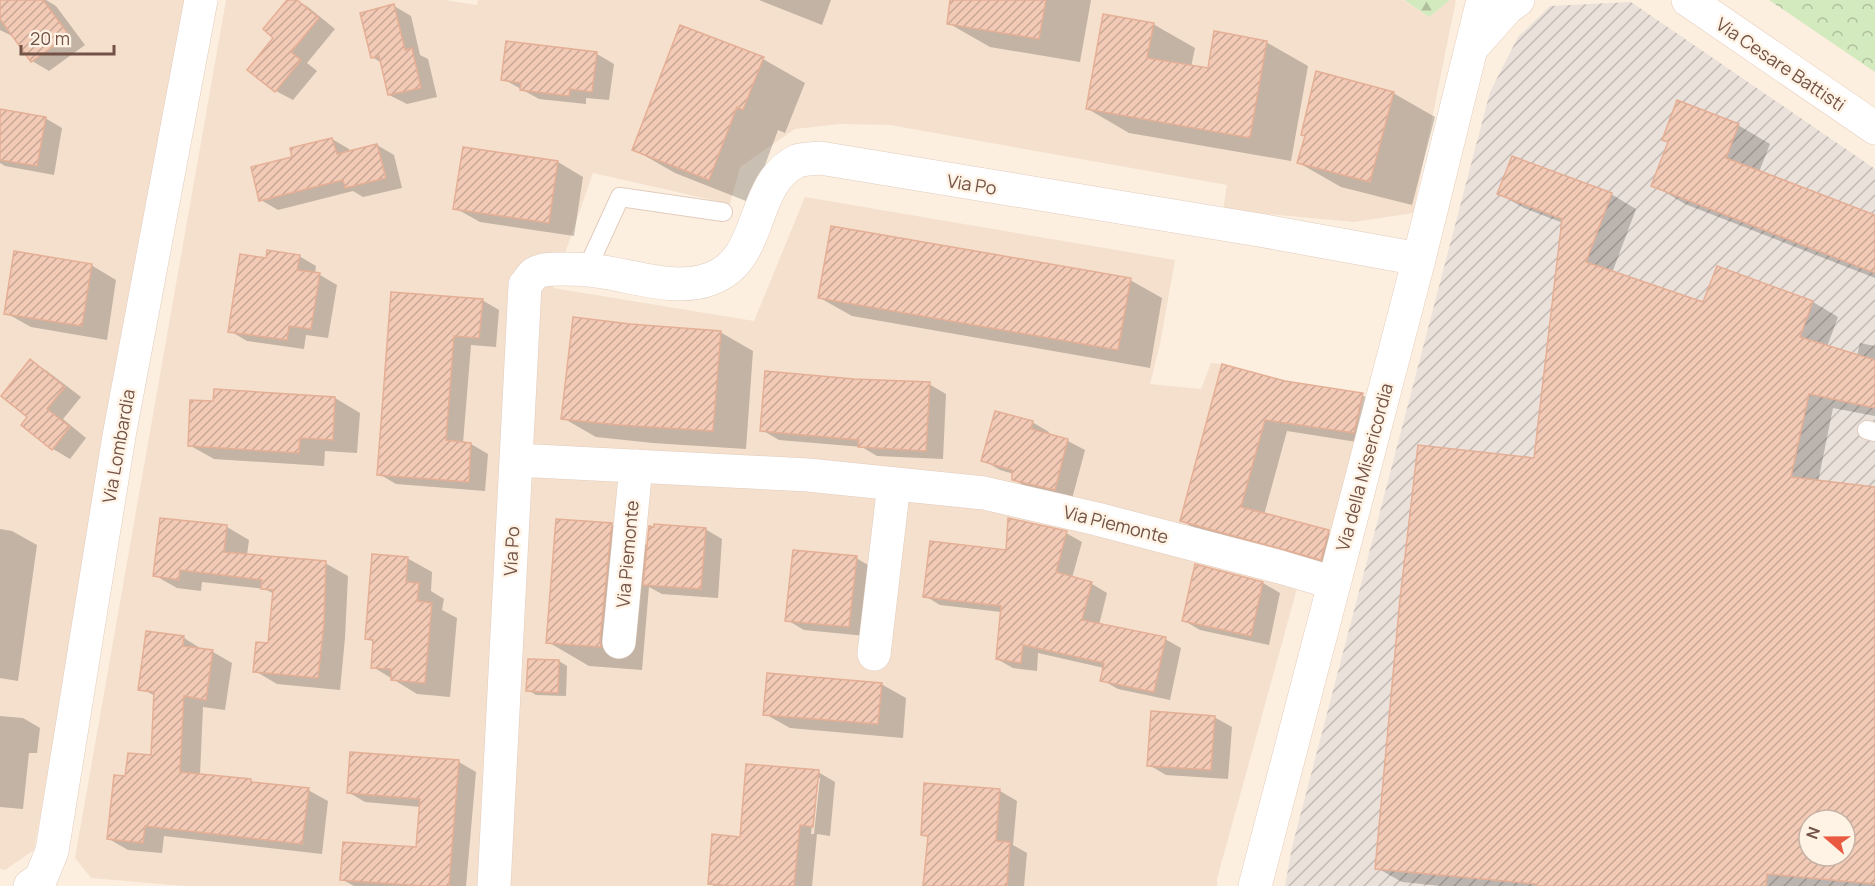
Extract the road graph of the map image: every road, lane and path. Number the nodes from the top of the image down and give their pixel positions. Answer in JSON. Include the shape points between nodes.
{"nodes":[{"id":1,"x":201,"y":0,"type":"edge"},
{"id":2,"x":1483,"y":0,"type":"edge"},
{"id":3,"x":1518,"y":0,"type":"edge"},
{"id":4,"x":1688,"y":0,"type":"edge"},
{"id":5,"x":1472,"y":48,"type":"junction"},
{"id":6,"x":1875,"y":128,"type":"edge"},
{"id":7,"x":723,"y":212,"type":"dead end"},
{"id":8,"x":1419,"y":259,"type":"junction"},
{"id":9,"x":587,"y":269,"type":"junction"},
{"id":10,"x":516,"y":460,"type":"junction"},
{"id":11,"x":636,"y":466,"type":"junction"},
{"id":12,"x":894,"y":484,"type":"junction"},
{"id":13,"x":1334,"y":583,"type":"junction"},
{"id":14,"x":619,"y":642,"type":"dead end"},
{"id":15,"x":874,"y":654,"type":"dead end"},
{"id":16,"x":30,"y":886,"type":"edge"},
{"id":17,"x":494,"y":886,"type":"edge"},
{"id":18,"x":1255,"y":886,"type":"edge"}],
"edges":[{"from":1,"to":16,"type":"street","name":"Via Lombardia","via":[[119,436],[52,851],[41,878]]},
{"from":2,"to":5,"type":"street","name":"Via della Misericordia"},
{"from":3,"to":5,"type":"street","name":"Via della Misericordia"},
{"from":4,"to":6,"type":"street","name":"Via Cesare Battisti"},
{"from":5,"to":8,"type":"street","name":"Via della Misericordia"},
{"from":7,"to":9,"type":"lane","via":[[620,197]]},
{"from":8,"to":9,"type":"street","name":"Via Po","via":[[820,158],[798,161],[779,174],[769,189],[744,253],[711,279],[665,282]]},
{"from":8,"to":13,"type":"street","name":"Via della Misericordia"},
{"from":9,"to":10,"type":"street","name":"Via Po","via":[[546,269],[534,274],[525,285]]},
{"from":10,"to":11,"type":"street","name":"Via Piemonte"},
{"from":10,"to":17,"type":"street","name":"Via Po"},
{"from":11,"to":12,"type":"street","name":"Via Piemonte"},
{"from":11,"to":14,"type":"street","name":"Via Piemonte"},
{"from":12,"to":13,"type":"street","name":"Via Piemonte","via":[[984,493]]},
{"from":12,"to":15,"type":"street"},
{"from":13,"to":18,"type":"street","name":"Via della Misericordia"}]}
